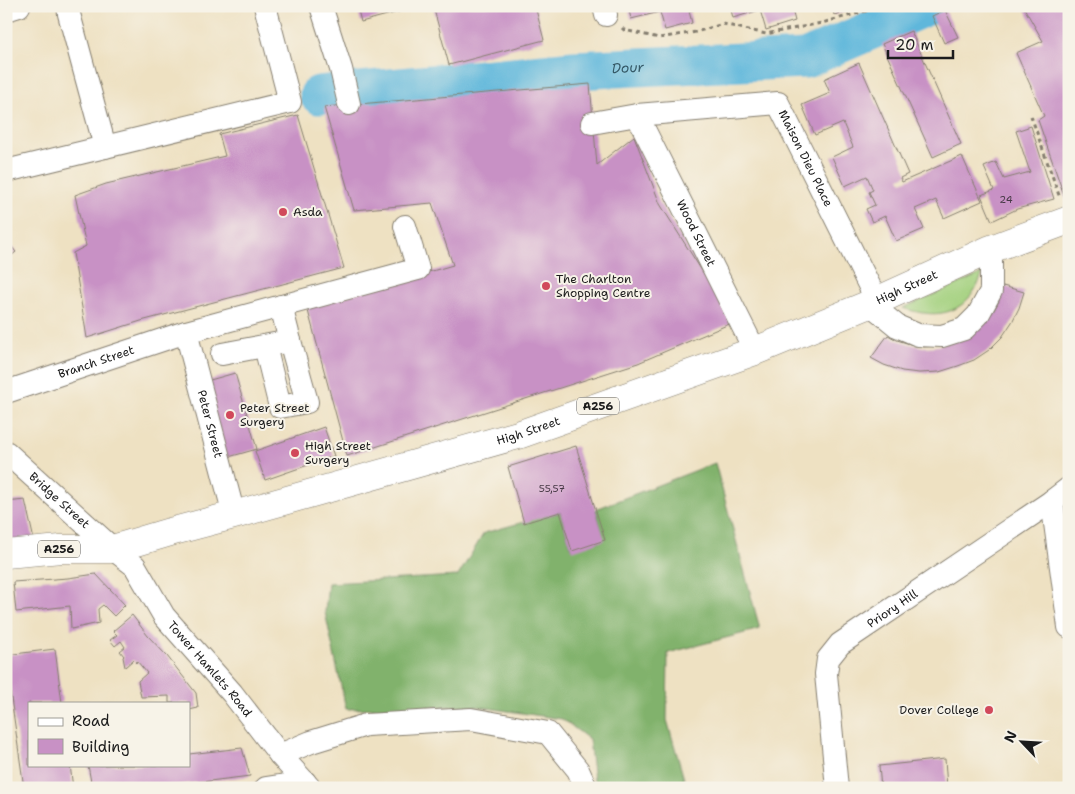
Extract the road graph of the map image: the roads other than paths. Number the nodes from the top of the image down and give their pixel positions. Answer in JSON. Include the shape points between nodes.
{"nodes":[{"id":1,"x":19,"y":6,"type":"edge"},
{"id":2,"x":68,"y":6,"type":"edge"},
{"id":3,"x":265,"y":6,"type":"edge"},
{"id":4,"x":321,"y":6,"type":"edge"},
{"id":5,"x":6,"y":10,"type":"edge"},
{"id":6,"x":349,"y":104,"type":"dead end"},
{"id":7,"x":637,"y":116,"type":"junction"},
{"id":8,"x":592,"y":123,"type":"dead end"},
{"id":9,"x":105,"y":147,"type":"junction"},
{"id":10,"x":6,"y":171,"type":"edge"},
{"id":11,"x":1068,"y":220,"type":"edge"},
{"id":12,"x":405,"y":226,"type":"dead end"},
{"id":13,"x":991,"y":249,"type":"junction"},
{"id":14,"x":873,"y":302,"type":"junction"},
{"id":15,"x":281,"y":306,"type":"junction"},
{"id":16,"x":186,"y":332,"type":"junction"},
{"id":17,"x":290,"y":341,"type":"junction"},
{"id":18,"x":265,"y":346,"type":"junction"},
{"id":19,"x":755,"y":351,"type":"junction"},
{"id":20,"x":222,"y":354,"type":"dead end"},
{"id":21,"x":6,"y":392,"type":"edge"},
{"id":22,"x":6,"y":452,"type":"edge"},
{"id":23,"x":1060,"y":494,"type":"edge"},
{"id":24,"x":234,"y":516,"type":"junction"},
{"id":25,"x":113,"y":549,"type":"junction"},
{"id":26,"x":6,"y":554,"type":"edge"},
{"id":27,"x":1069,"y":626,"type":"edge"},
{"id":28,"x":280,"y":755,"type":"junction"},
{"id":29,"x":307,"y":785,"type":"edge"},
{"id":30,"x":266,"y":788,"type":"edge"},
{"id":31,"x":586,"y":788,"type":"edge"},
{"id":32,"x":837,"y":788,"type":"edge"}],
"edges":[{"from":1,"to":5,"type":"street"},
{"from":2,"to":9,"type":"street"},
{"from":3,"to":9,"type":"street","via":[[290,102]]},
{"from":4,"to":6,"type":"street"},
{"from":7,"to":8,"type":"street","name":"Maison Dieu Place"},
{"from":7,"to":14,"type":"street","name":"Maison Dieu Place","via":[[778,103]]},
{"from":7,"to":19,"type":"street","name":"Wood Street"},
{"from":9,"to":10,"type":"street"},
{"from":11,"to":13,"type":"main road","name":"High Street","number":"A256"},
{"from":12,"to":15,"type":"street","name":"Branch Street","via":[[418,269]]},
{"from":13,"to":14,"type":"main road","name":"High Street","number":"A256"},
{"from":13,"to":14,"type":"street","via":[[991,291],[978,315],[964,328],[942,336],[918,335],[897,326]]},
{"from":14,"to":19,"type":"main road","name":"High Street","number":"A256"},
{"from":15,"to":16,"type":"street","name":"Branch Street"},
{"from":15,"to":17,"type":"street"},
{"from":16,"to":21,"type":"street","name":"Branch Street"},
{"from":16,"to":24,"type":"street","name":"Peter Street"},
{"from":17,"to":18,"type":"street"},
{"from":17,"to":18,"type":"street","via":[[306,402],[280,407]]},
{"from":18,"to":20,"type":"street"},
{"from":19,"to":24,"type":"main road","name":"High Street","number":"A256","via":[[518,434]]},
{"from":22,"to":25,"type":"street","name":"Bridge Street"},
{"from":23,"to":27,"type":"street"},
{"from":23,"to":32,"type":"street","name":"Priory Hill","via":[[840,644],[828,659],[826,674]]},
{"from":24,"to":25,"type":"main road","name":"High Street","number":"A256"},
{"from":25,"to":26,"type":"main road","number":"A256"},
{"from":25,"to":28,"type":"street","name":"Tower Hamlets Road","via":[[135,566],[164,616],[232,693]]},
{"from":28,"to":29,"type":"street","name":"Tower Hamlets Road"},
{"from":28,"to":31,"type":"street","via":[[366,725],[471,719],[548,733],[578,770]]},
{"from":29,"to":30,"type":"street"}]}
